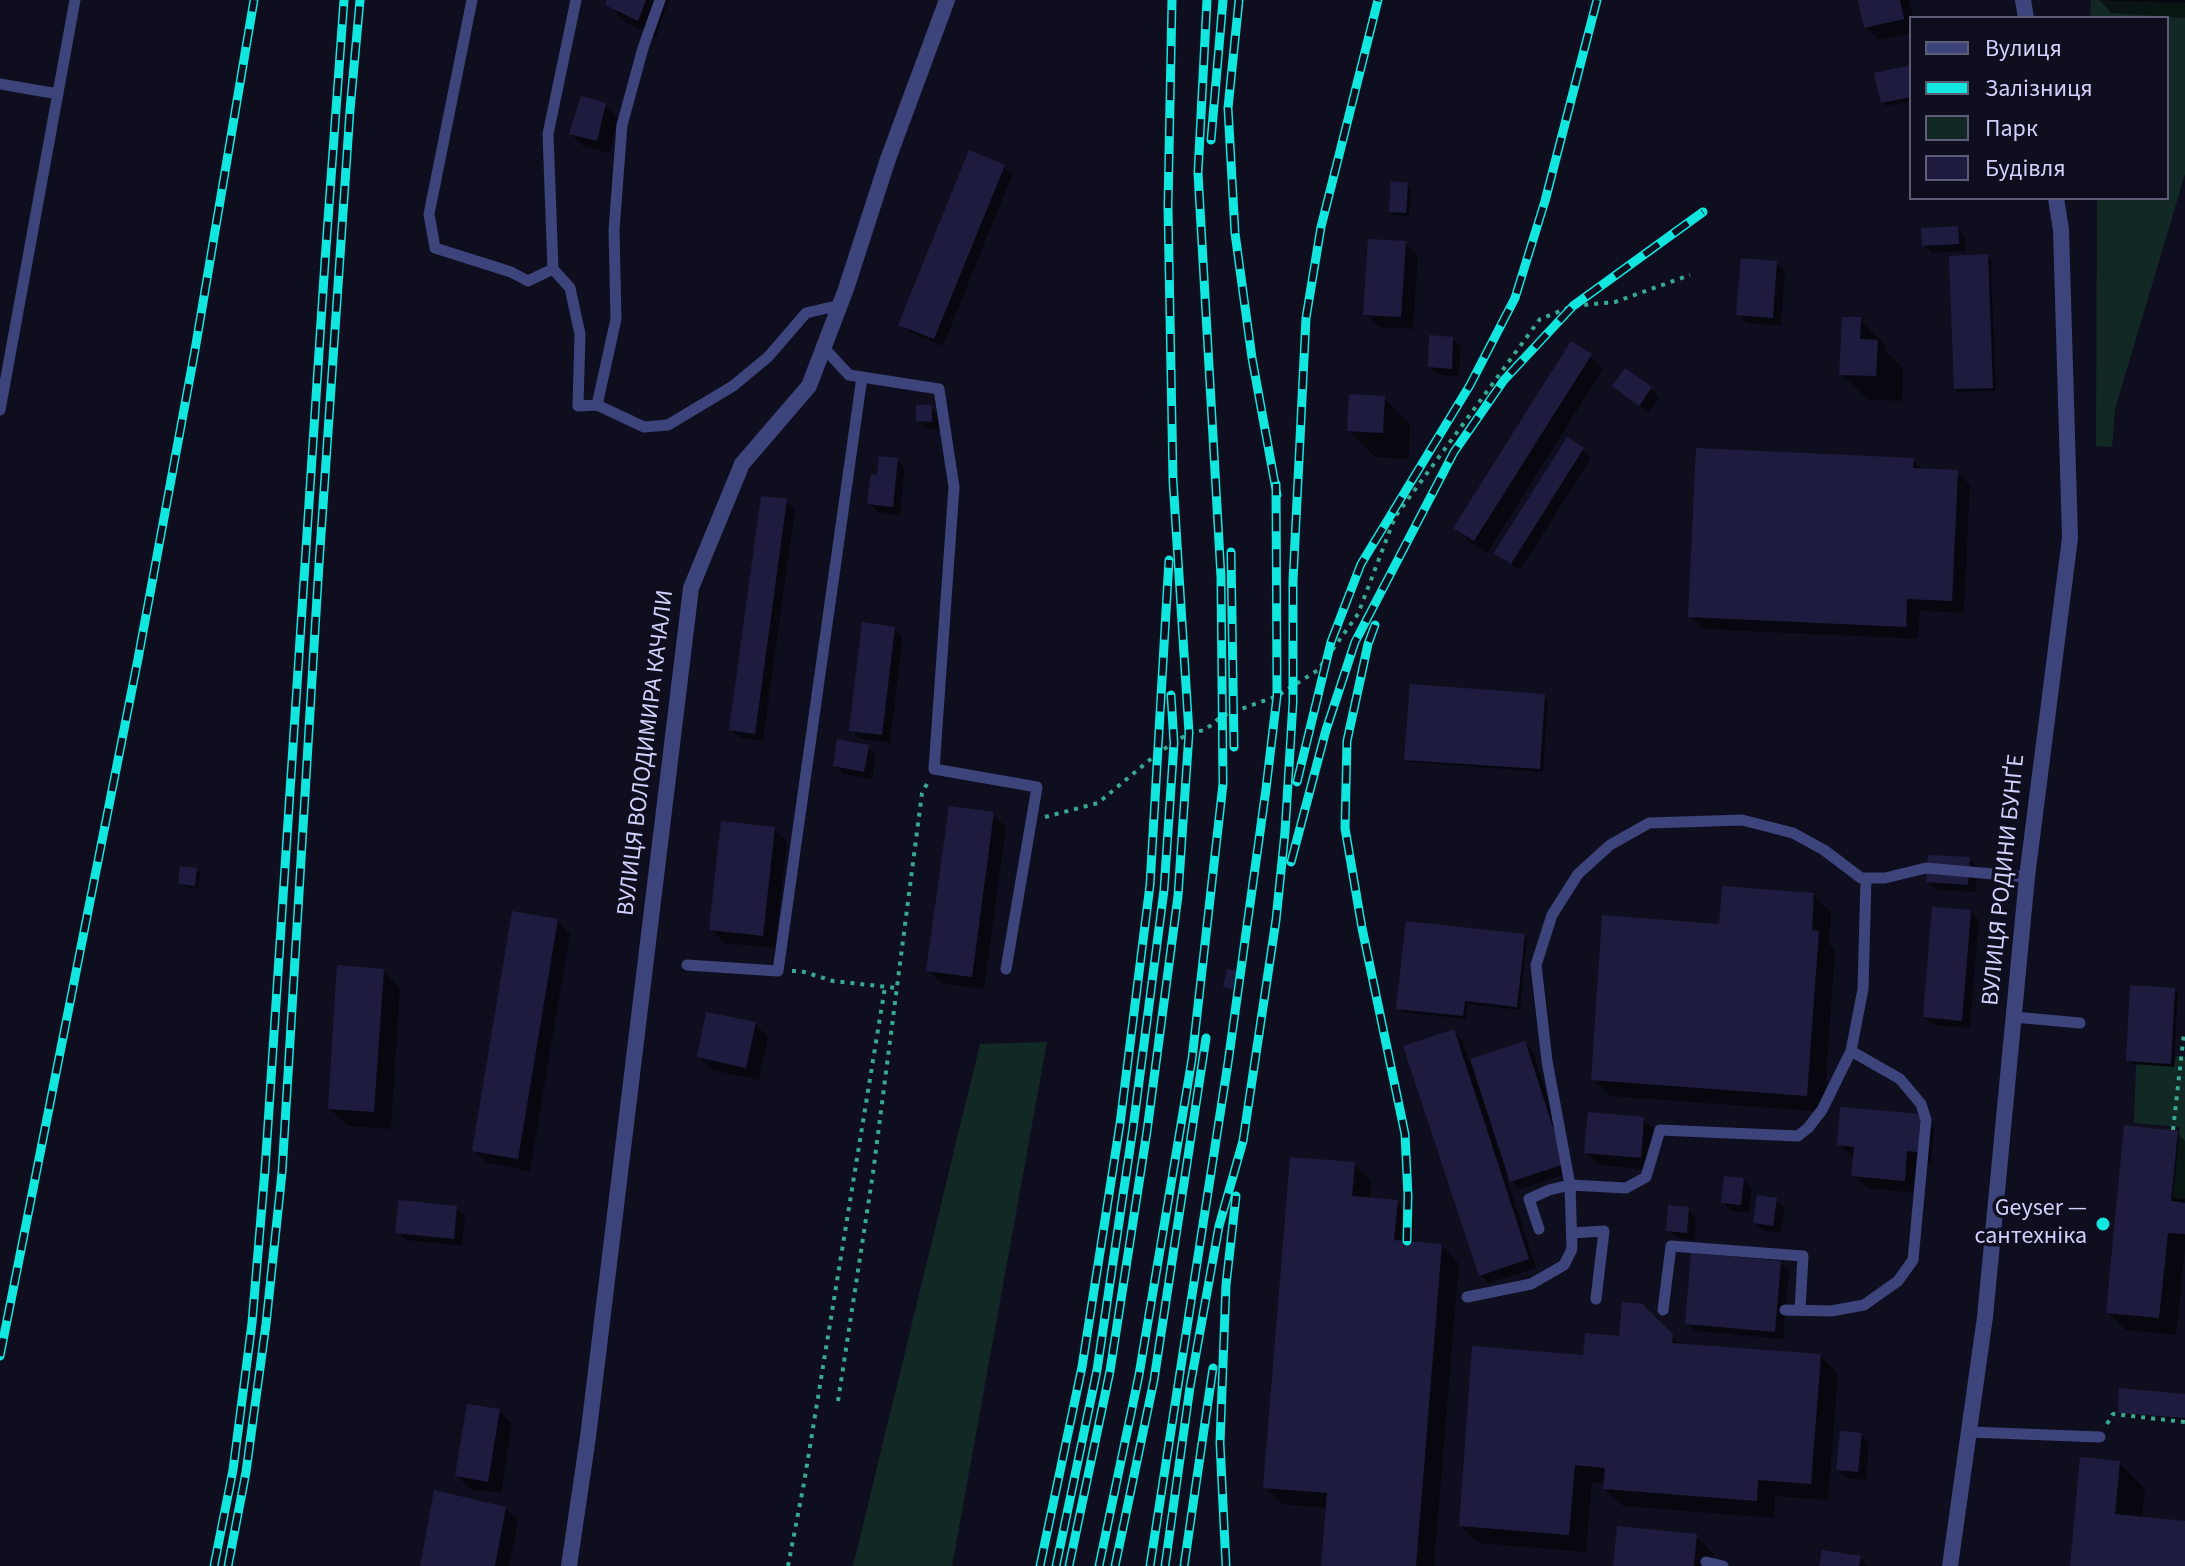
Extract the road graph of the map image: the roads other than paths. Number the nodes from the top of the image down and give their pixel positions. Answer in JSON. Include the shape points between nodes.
{"nodes":[{"id":1,"x":75,"y":0,"type":"edge"},
{"id":2,"x":472,"y":0,"type":"edge"},
{"id":3,"x":576,"y":0,"type":"edge"},
{"id":4,"x":660,"y":0,"type":"edge"},
{"id":5,"x":947,"y":0,"type":"edge"},
{"id":6,"x":0,"y":84,"type":"edge"},
{"id":7,"x":58,"y":94,"type":"junction"},
{"id":8,"x":2056,"y":200,"type":"edge"},
{"id":9,"x":553,"y":269,"type":"junction"},
{"id":10,"x":840,"y":305,"type":"junction"},
{"id":11,"x":824,"y":348,"type":"junction"},
{"id":12,"x":862,"y":377,"type":"junction"},
{"id":13,"x":597,"y":405,"type":"junction"},
{"id":14,"x":0,"y":410,"type":"edge"},
{"id":15,"x":2027,"y":877,"type":"junction"},
{"id":16,"x":1866,"y":878,"type":"junction"},
{"id":17,"x":687,"y":965,"type":"dead end"},
{"id":18,"x":1006,"y":969,"type":"dead end"},
{"id":19,"x":2014,"y":1017,"type":"junction"},
{"id":20,"x":2080,"y":1023,"type":"dead end"},
{"id":21,"x":1851,"y":1051,"type":"junction"},
{"id":22,"x":1570,"y":1185,"type":"junction"},
{"id":23,"x":1539,"y":1229,"type":"dead end"},
{"id":24,"x":1572,"y":1233,"type":"junction"},
{"id":25,"x":1467,"y":1297,"type":"dead end"},
{"id":26,"x":1596,"y":1299,"type":"dead end"},
{"id":27,"x":1663,"y":1310,"type":"dead end"},
{"id":28,"x":1785,"y":1310,"type":"dead end"},
{"id":29,"x":1800,"y":1310,"type":"junction"},
{"id":30,"x":1970,"y":1432,"type":"junction"},
{"id":31,"x":2100,"y":1437,"type":"road end"},
{"id":32,"x":1706,"y":1562,"type":"dead end"},
{"id":33,"x":569,"y":1566,"type":"edge"},
{"id":34,"x":1723,"y":1566,"type":"edge"},
{"id":35,"x":1950,"y":1566,"type":"edge"}],
"edges":[{"from":1,"to":7,"type":"lane"},
{"from":2,"to":9,"type":"lane","via":[[429,214],[435,248],[528,281]]},
{"from":3,"to":9,"type":"lane","via":[[548,134]]},
{"from":4,"to":13,"type":"lane","via":[[622,125],[614,230],[616,319]]},
{"from":5,"to":10,"type":"street","name":"ВУЛИЦЯ ВОЛОДИМИРА КАЧАЛИ"},
{"from":6,"to":7,"type":"lane"},
{"from":7,"to":14,"type":"lane"},
{"from":8,"to":15,"type":"street","name":"ВУЛИЦЯ РОДИНИ БУНҐЕ","via":[[2070,538]]},
{"from":9,"to":13,"type":"lane","via":[[570,288],[580,334],[578,406]]},
{"from":10,"to":11,"type":"street","name":"ВУЛИЦЯ ВОЛОДИМИРА КАЧАЛИ"},
{"from":10,"to":13,"type":"lane","via":[[806,313],[768,357],[733,386],[668,425],[644,427]]},
{"from":11,"to":12,"type":"lane","via":[[849,375]]},
{"from":11,"to":33,"type":"street","name":"ВУЛИЦЯ ВОЛОДИМИРА КАЧАЛИ","via":[[809,386],[742,464],[691,588]]},
{"from":12,"to":17,"type":"lane","via":[[778,971]]},
{"from":12,"to":18,"type":"lane","via":[[939,389],[954,487],[934,769],[1037,787]]},
{"from":15,"to":16,"type":"lane","via":[[1926,868]]},
{"from":15,"to":19,"type":"street","name":"ВУЛИЦЯ РОДИНИ БУНҐЕ"},
{"from":16,"to":21,"type":"lane","via":[[1863,989]]},
{"from":16,"to":22,"type":"lane","via":[[1793,833],[1742,820],[1649,823],[1610,845],[1578,874],[1552,915],[1536,965]]},
{"from":19,"to":20,"type":"lane"},
{"from":19,"to":30,"type":"street","name":"ВУЛИЦЯ РОДИНИ БУНҐЕ"},
{"from":21,"to":22,"type":"lane","via":[[1822,1110],[1798,1136],[1660,1130],[1646,1177],[1626,1188]]},
{"from":21,"to":29,"type":"lane","via":[[1900,1079],[1921,1104],[1926,1120],[1913,1260],[1898,1281],[1864,1305]]},
{"from":22,"to":23,"type":"lane","via":[[1529,1199]]},
{"from":22,"to":24,"type":"lane"},
{"from":24,"to":25,"type":"lane","via":[[1564,1265],[1531,1284]]},
{"from":24,"to":26,"type":"lane","via":[[1604,1231]]},
{"from":27,"to":29,"type":"lane","via":[[1671,1246],[1803,1256]]},
{"from":28,"to":29,"type":"lane"},
{"from":30,"to":31,"type":"lane"},
{"from":30,"to":35,"type":"street","name":"ВУЛИЦЯ РОДИНИ БУНҐЕ"},
{"from":32,"to":34,"type":"lane"}]}
